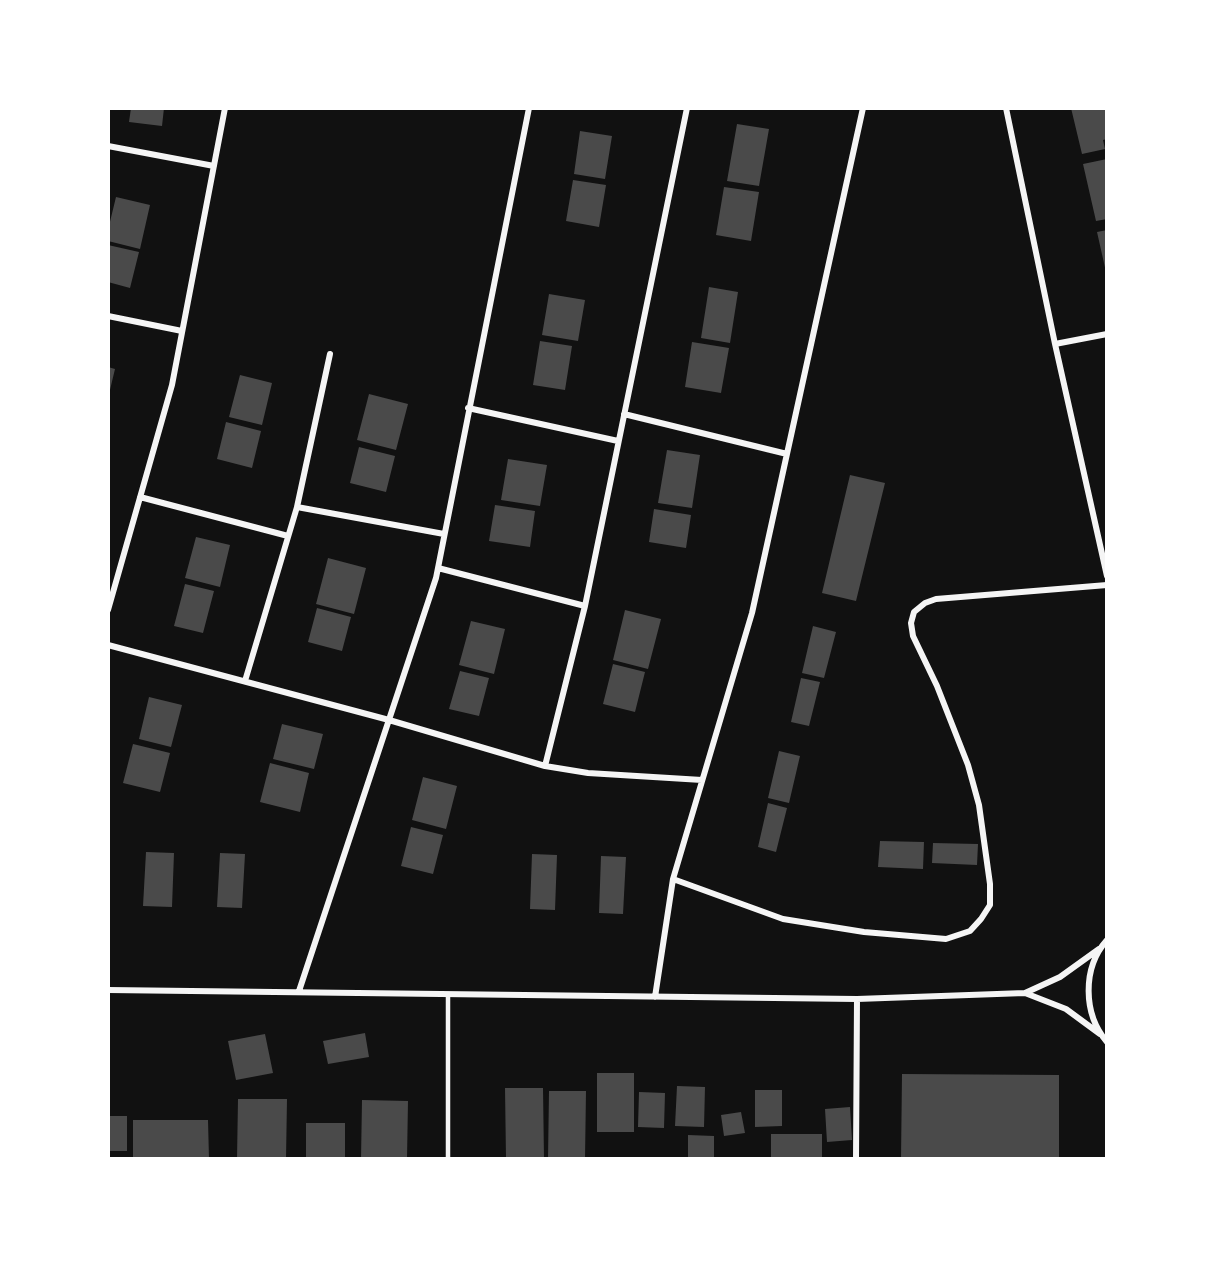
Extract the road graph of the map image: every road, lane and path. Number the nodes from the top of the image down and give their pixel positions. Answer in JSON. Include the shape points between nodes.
{"nodes":[{"id":1,"x":225,"y":108,"type":"edge"},
{"id":2,"x":529,"y":108,"type":"edge"},
{"id":3,"x":687,"y":108,"type":"edge"},
{"id":4,"x":863,"y":108,"type":"edge"},
{"id":5,"x":1006,"y":108,"type":"edge"},
{"id":6,"x":108,"y":146,"type":"edge"},
{"id":7,"x":214,"y":166,"type":"junction"},
{"id":8,"x":108,"y":316,"type":"edge"},
{"id":9,"x":182,"y":331,"type":"junction"},
{"id":10,"x":1107,"y":334,"type":"edge"},
{"id":11,"x":1055,"y":344,"type":"junction"},
{"id":12,"x":330,"y":354,"type":"dead end"},
{"id":13,"x":468,"y":408,"type":"junction"},
{"id":14,"x":624,"y":414,"type":"junction"},
{"id":15,"x":618,"y":441,"type":"junction"},
{"id":16,"x":787,"y":454,"type":"junction"},
{"id":17,"x":140,"y":497,"type":"junction"},
{"id":18,"x":297,"y":507,"type":"junction"},
{"id":19,"x":444,"y":534,"type":"junction"},
{"id":20,"x":288,"y":536,"type":"junction"},
{"id":21,"x":438,"y":568,"type":"junction"},
{"id":22,"x":1107,"y":576,"type":"edge"},
{"id":23,"x":1107,"y":585,"type":"edge"},
{"id":24,"x":585,"y":606,"type":"junction"},
{"id":25,"x":108,"y":610,"type":"edge"},
{"id":26,"x":108,"y":645,"type":"edge"},
{"id":27,"x":245,"y":681,"type":"junction"},
{"id":28,"x":389,"y":720,"type":"junction"},
{"id":29,"x":545,"y":766,"type":"junction"},
{"id":30,"x":702,"y":780,"type":"junction"},
{"id":31,"x":673,"y":879,"type":"junction"},
{"id":32,"x":1107,"y":940,"type":"edge"},
{"id":33,"x":1101,"y":947,"type":"junction"},
{"id":34,"x":108,"y":990,"type":"edge"},
{"id":35,"x":299,"y":991,"type":"junction"},
{"id":36,"x":1025,"y":993,"type":"junction"},
{"id":37,"x":448,"y":994,"type":"junction"},
{"id":38,"x":656,"y":997,"type":"junction"},
{"id":39,"x":857,"y":999,"type":"junction"},
{"id":40,"x":1100,"y":1034,"type":"junction"},
{"id":41,"x":1107,"y":1042,"type":"edge"},
{"id":42,"x":448,"y":1159,"type":"edge"},
{"id":43,"x":856,"y":1159,"type":"edge"}],
"edges":[{"from":1,"to":7,"type":"street"},
{"from":2,"to":13,"type":"street"},
{"from":3,"to":14,"type":"street"},
{"from":4,"to":16,"type":"street"},
{"from":5,"to":11,"type":"street"},
{"from":6,"to":7,"type":"street"},
{"from":7,"to":9,"type":"street"},
{"from":8,"to":9,"type":"street"},
{"from":9,"to":17,"type":"street","via":[[172,384]]},
{"from":10,"to":11,"type":"street"},
{"from":11,"to":22,"type":"street"},
{"from":12,"to":18,"type":"street"},
{"from":13,"to":15,"type":"street"},
{"from":13,"to":19,"type":"street"},
{"from":14,"to":15,"type":"street"},
{"from":14,"to":16,"type":"street"},
{"from":15,"to":24,"type":"street"},
{"from":16,"to":30,"type":"street","via":[[752,613]]},
{"from":17,"to":20,"type":"street"},
{"from":17,"to":25,"type":"street"},
{"from":18,"to":19,"type":"street"},
{"from":18,"to":20,"type":"street"},
{"from":19,"to":21,"type":"street"},
{"from":20,"to":27,"type":"street"},
{"from":21,"to":24,"type":"street"},
{"from":21,"to":28,"type":"street"},
{"from":23,"to":31,"type":"street","via":[[936,599],[914,612],[913,636],[945,706],[980,806],[990,905],[970,931],[946,939],[864,932],[783,919]]},
{"from":24,"to":29,"type":"street"},
{"from":26,"to":27,"type":"street"},
{"from":27,"to":28,"type":"street"},
{"from":28,"to":29,"type":"street"},
{"from":28,"to":35,"type":"street"},
{"from":29,"to":30,"type":"street","via":[[588,773]]},
{"from":30,"to":31,"type":"street"},
{"from":31,"to":38,"type":"street"},
{"from":32,"to":33,"type":"street"},
{"from":33,"to":36,"type":"street","via":[[1060,977]]},
{"from":33,"to":40,"type":"street","via":[[1088,990],[1091,1013]]},
{"from":34,"to":35,"type":"street"},
{"from":35,"to":37,"type":"street"},
{"from":36,"to":39,"type":"street"},
{"from":36,"to":40,"type":"street","via":[[1066,1009]]},
{"from":37,"to":38,"type":"street"},
{"from":37,"to":42,"type":"lane"},
{"from":38,"to":39,"type":"street"},
{"from":39,"to":43,"type":"street"},
{"from":40,"to":41,"type":"street"}]}
